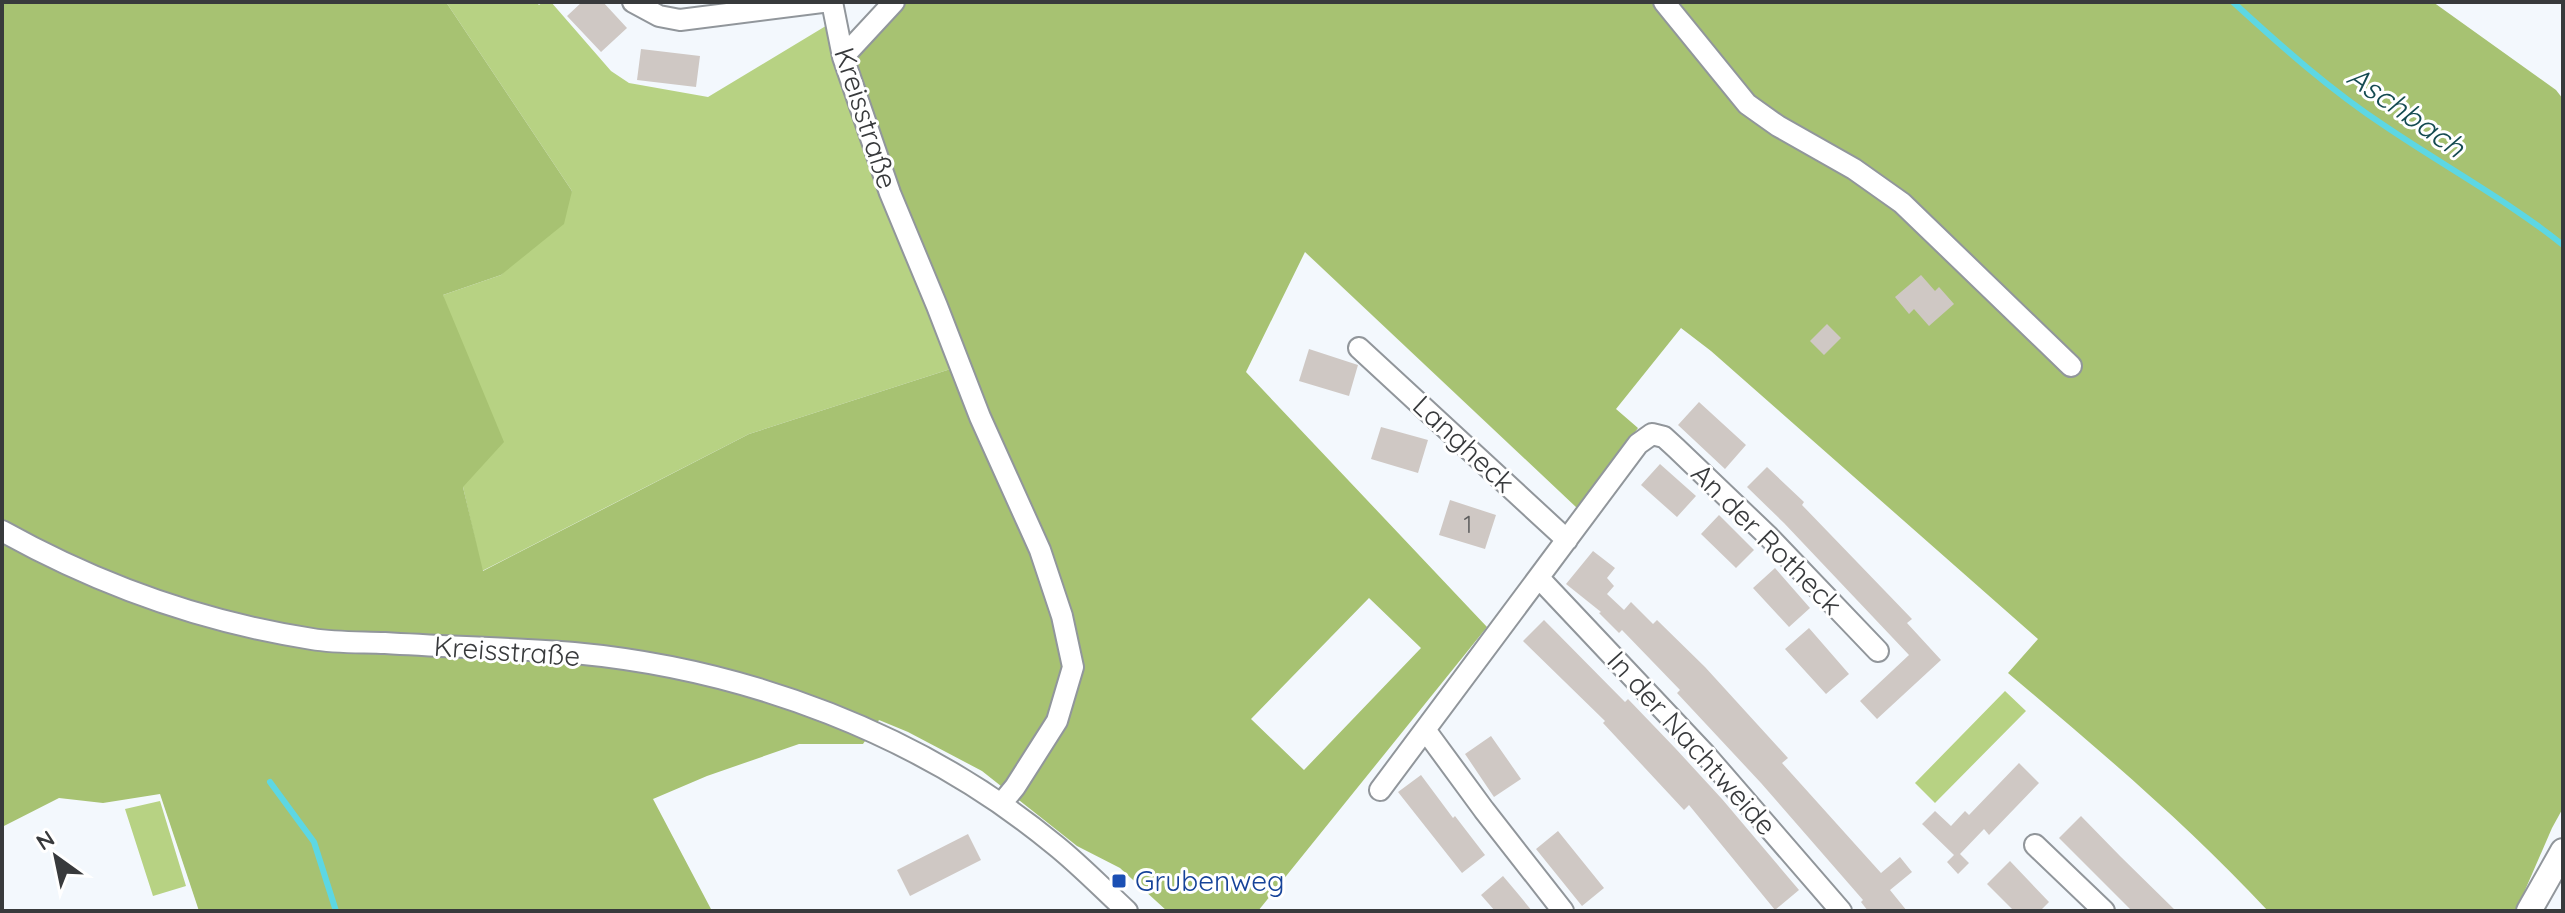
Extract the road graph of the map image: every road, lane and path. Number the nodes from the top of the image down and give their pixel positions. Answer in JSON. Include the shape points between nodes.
{"nodes":[{"id":1,"x":633,"y":2,"type":"edge"},
{"id":2,"x":822,"y":2,"type":"edge"},
{"id":3,"x":832,"y":2,"type":"edge"},
{"id":4,"x":894,"y":2,"type":"edge"},
{"id":5,"x":1664,"y":2,"type":"edge"},
{"id":6,"x":843,"y":57,"type":"junction"},
{"id":7,"x":1359,"y":348,"type":"dead end"},
{"id":8,"x":2071,"y":366,"type":"dead end"},
{"id":9,"x":2,"y":531,"type":"edge"},
{"id":10,"x":1567,"y":540,"type":"junction"},
{"id":11,"x":1539,"y":578,"type":"junction"},
{"id":12,"x":1878,"y":651,"type":"dead end"},
{"id":13,"x":1426,"y":731,"type":"junction"},
{"id":14,"x":1380,"y":790,"type":"dead end"},
{"id":15,"x":1001,"y":804,"type":"junction"},
{"id":16,"x":2035,"y":845,"type":"dead end"},
{"id":17,"x":2563,"y":851,"type":"edge"},
{"id":18,"x":1127,"y":911,"type":"edge"},
{"id":19,"x":1563,"y":911,"type":"edge"},
{"id":20,"x":1841,"y":911,"type":"edge"},
{"id":21,"x":2104,"y":911,"type":"edge"},
{"id":22,"x":2529,"y":911,"type":"edge"}],
"edges":[{"from":1,"to":2,"type":"street","via":[[680,20]]},
{"from":3,"to":6,"type":"street","name":"Kreisstraße"},
{"from":4,"to":6,"type":"street"},
{"from":5,"to":8,"type":"street","via":[[1747,104],[1902,203]]},
{"from":6,"to":15,"type":"street","name":"Kreisstraße","via":[[890,193],[1040,550],[1073,667],[1057,721]]},
{"from":7,"to":10,"type":"street","name":"Langheck"},
{"from":9,"to":15,"type":"street","name":"Kreisstraße","via":[[75,570],[226,622],[314,640],[576,653],[752,686],[830,712],[908,748]]},
{"from":10,"to":11,"type":"street"},
{"from":10,"to":12,"type":"street","name":"An der Rotheck","via":[[1638,444],[1652,434],[1664,437]]},
{"from":11,"to":13,"type":"street"},
{"from":11,"to":20,"type":"street","name":"In der Nachtweide","via":[[1705,754]]},
{"from":13,"to":14,"type":"street"},
{"from":13,"to":19,"type":"street"},
{"from":15,"to":18,"type":"street","name":"Kreisstraße","via":[[1056,845]]},
{"from":16,"to":21,"type":"street"},
{"from":17,"to":22,"type":"main road"}]}
